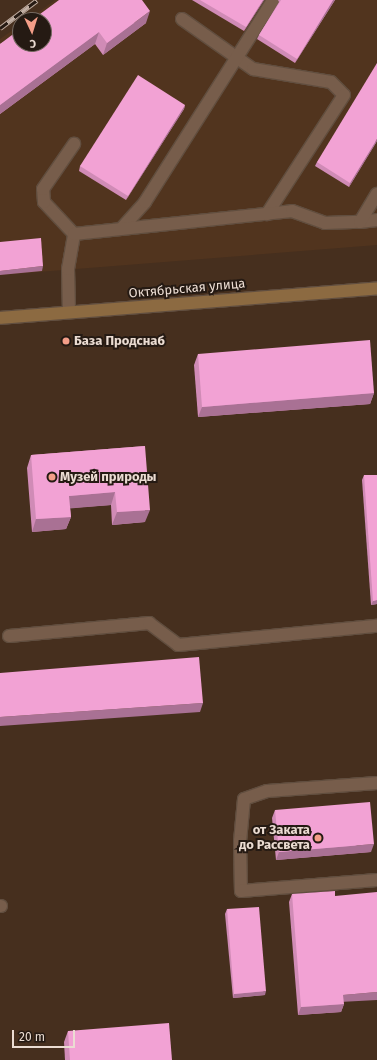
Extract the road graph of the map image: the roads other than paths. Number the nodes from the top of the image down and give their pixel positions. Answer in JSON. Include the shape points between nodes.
{"nodes":[{"id":1,"x":273,"y":0,"type":"edge"},
{"id":2,"x":182,"y":19,"type":"dead end"},
{"id":3,"x":234,"y":59,"type":"junction"},
{"id":4,"x":74,"y":144,"type":"dead end"},
{"id":5,"x":377,"y":194,"type":"edge"},
{"id":6,"x":267,"y":214,"type":"junction"},
{"id":7,"x":377,"y":220,"type":"edge"},
{"id":8,"x":360,"y":222,"type":"junction"},
{"id":9,"x":121,"y":229,"type":"junction"},
{"id":10,"x":74,"y":234,"type":"junction"},
{"id":11,"x":377,"y":288,"type":"edge"},
{"id":12,"x":68,"y":312,"type":"junction"},
{"id":13,"x":0,"y":318,"type":"edge"},
{"id":14,"x":377,"y":626,"type":"edge"},
{"id":15,"x":9,"y":636,"type":"dead end"},
{"id":16,"x":377,"y":783,"type":"edge"},
{"id":17,"x":377,"y":880,"type":"edge"}],
"edges":[{"from":1,"to":3,"type":"lane"},
{"from":2,"to":3,"type":"lane"},
{"from":3,"to":6,"type":"lane","via":[[253,69],[285,77],[331,82],[344,95]]},
{"from":3,"to":9,"type":"lane","via":[[145,202]]},
{"from":4,"to":10,"type":"lane","via":[[43,189],[44,202]]},
{"from":5,"to":8,"type":"lane"},
{"from":6,"to":8,"type":"lane","via":[[292,211],[325,223]]},
{"from":6,"to":9,"type":"lane"},
{"from":7,"to":8,"type":"lane"},
{"from":9,"to":10,"type":"lane"},
{"from":10,"to":12,"type":"lane","via":[[68,269]]},
{"from":11,"to":12,"type":"main road","name":"Октябрьская улица"},
{"from":12,"to":13,"type":"main road","name":"Октябрьская улица"},
{"from":14,"to":15,"type":"lane","via":[[178,645],[149,623]]},
{"from":16,"to":17,"type":"lane","via":[[267,791],[244,799],[240,841],[241,891]]}]}
